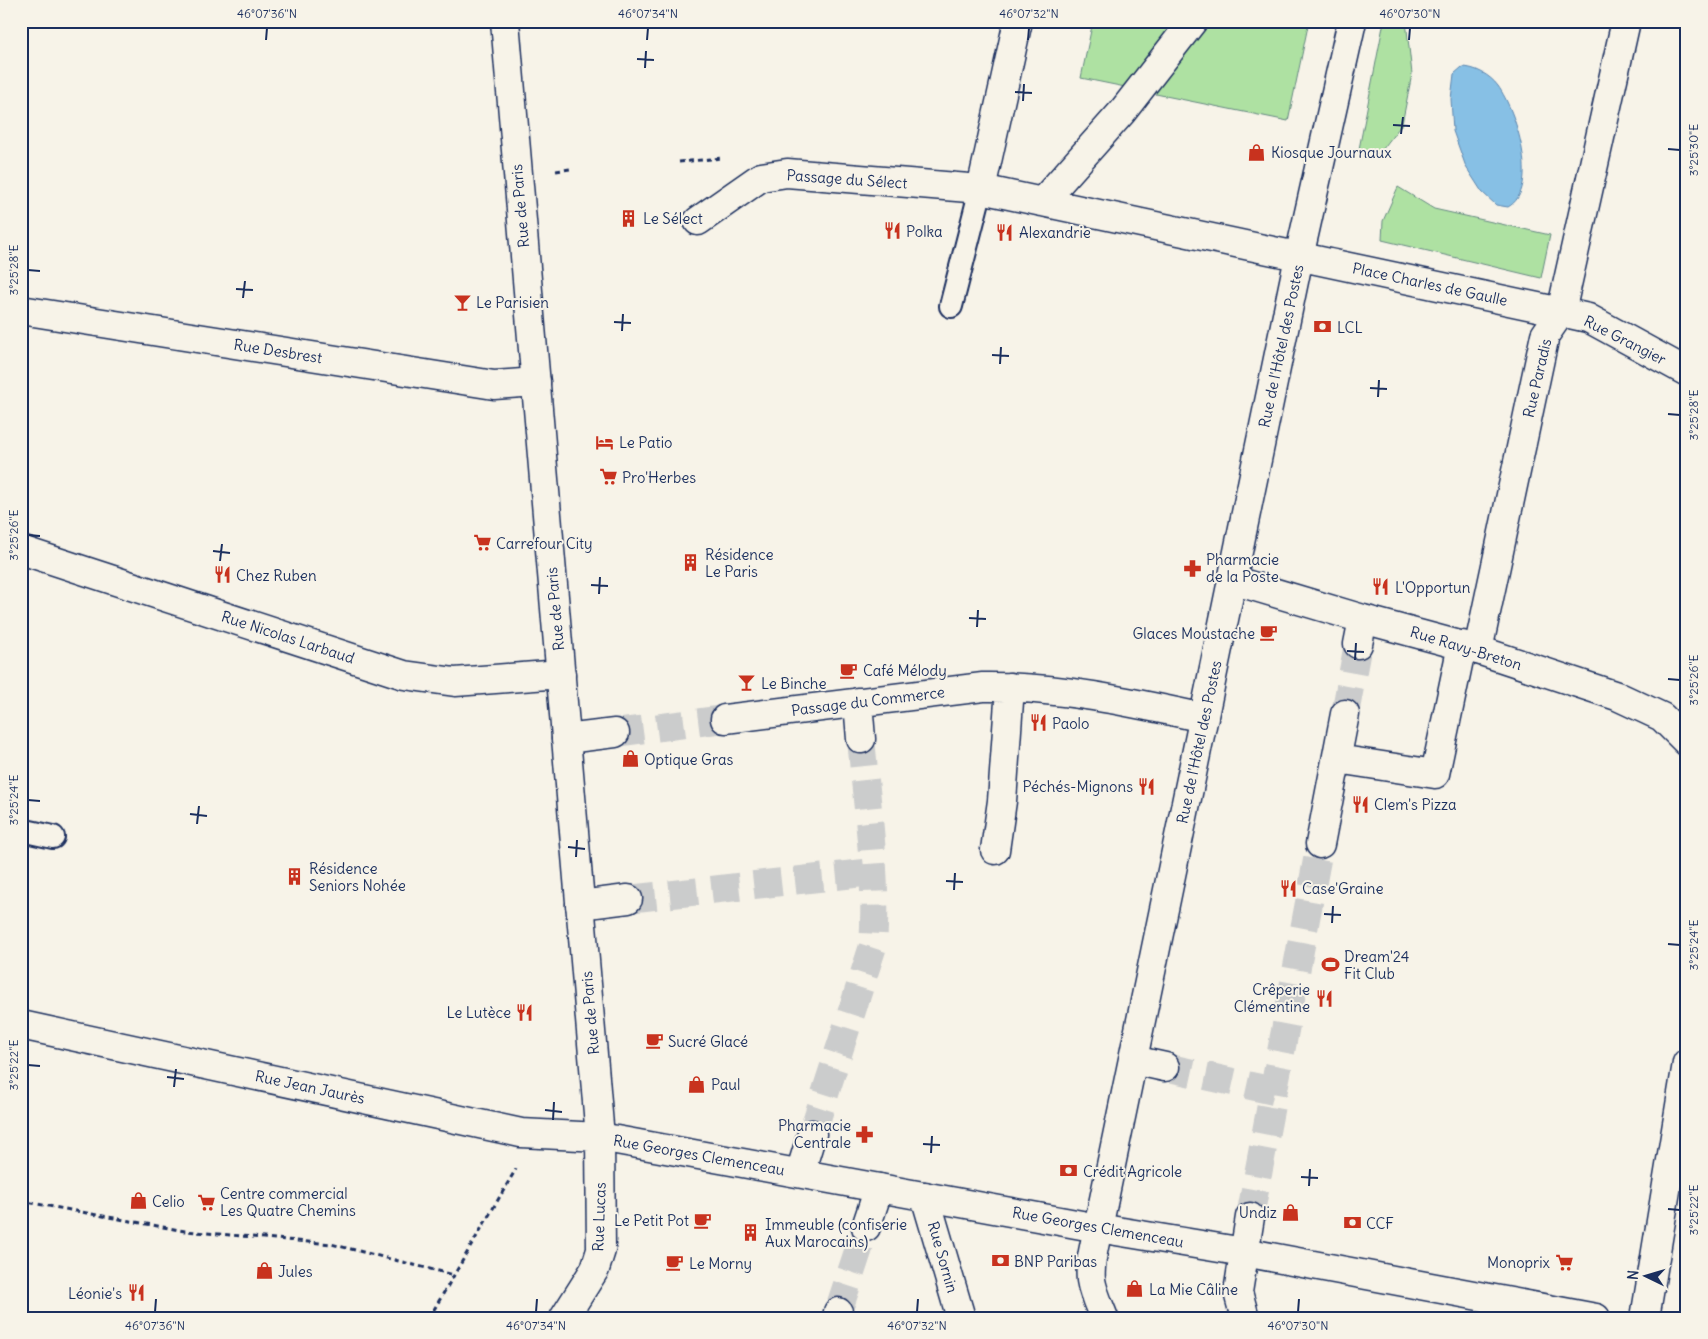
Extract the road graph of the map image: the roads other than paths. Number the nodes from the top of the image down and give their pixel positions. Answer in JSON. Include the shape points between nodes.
{"nodes":[{"id":1,"x":504,"y":21,"type":"edge"},
{"id":2,"x":1018,"y":21,"type":"edge"},
{"id":3,"x":1193,"y":21,"type":"edge"},
{"id":4,"x":1352,"y":21,"type":"edge"},
{"id":5,"x":1626,"y":21,"type":"edge"},
{"id":6,"x":980,"y":189,"type":"junction"},
{"id":7,"x":1042,"y":202,"type":"junction"},
{"id":8,"x":698,"y":221,"type":"dead end"},
{"id":9,"x":1299,"y":257,"type":"junction"},
{"id":10,"x":951,"y":306,"type":"dead end"},
{"id":11,"x":21,"y":310,"type":"edge"},
{"id":12,"x":1561,"y":312,"type":"junction"},
{"id":13,"x":1687,"y":372,"type":"edge"},
{"id":14,"x":536,"y":382,"type":"junction"},
{"id":15,"x":21,"y":550,"type":"edge"},
{"id":16,"x":1232,"y":580,"type":"junction"},
{"id":17,"x":1470,"y":648,"type":"junction"},
{"id":18,"x":561,"y":674,"type":"junction"},
{"id":19,"x":1010,"y":686,"type":"junction"},
{"id":20,"x":858,"y":702,"type":"junction"},
{"id":21,"x":1345,"y":714,"type":"tunnel mouth"},
{"id":22,"x":1204,"y":718,"type":"junction"},
{"id":23,"x":725,"y":719,"type":"tunnel mouth"},
{"id":24,"x":615,"y":733,"type":"tunnel mouth"},
{"id":25,"x":566,"y":739,"type":"junction"},
{"id":26,"x":861,"y":739,"type":"tunnel mouth"},
{"id":27,"x":1687,"y":742,"type":"edge"},
{"id":28,"x":1337,"y":760,"type":"junction"},
{"id":29,"x":21,"y":830,"type":"edge"},
{"id":30,"x":54,"y":836,"type":"dead end"},
{"id":31,"x":1320,"y":844,"type":"tunnel mouth"},
{"id":32,"x":995,"y":850,"type":"dead end"},
{"id":33,"x":628,"y":899,"type":"tunnel mouth"},
{"id":34,"x":580,"y":904,"type":"junction"},
{"id":35,"x":21,"y":1025,"type":"edge"},
{"id":36,"x":1133,"y":1060,"type":"junction"},
{"id":37,"x":1687,"y":1063,"type":"edge"},
{"id":38,"x":1165,"y":1067,"type":"tunnel mouth"},
{"id":39,"x":812,"y":1134,"type":"tunnel mouth"},
{"id":40,"x":600,"y":1137,"type":"junction"},
{"id":41,"x":800,"y":1173,"type":"junction"},
{"id":42,"x":879,"y":1188,"type":"junction"},
{"id":43,"x":925,"y":1196,"type":"junction"},
{"id":44,"x":1250,"y":1217,"type":"tunnel mouth"},
{"id":45,"x":866,"y":1227,"type":"tunnel mouth"},
{"id":46,"x":1098,"y":1228,"type":"junction"},
{"id":47,"x":1244,"y":1252,"type":"junction"},
{"id":48,"x":564,"y":1318,"type":"edge"},
{"id":49,"x":961,"y":1318,"type":"edge"},
{"id":50,"x":1104,"y":1318,"type":"edge"},
{"id":51,"x":1245,"y":1318,"type":"edge"},
{"id":52,"x":1596,"y":1318,"type":"edge"},
{"id":53,"x":1645,"y":1318,"type":"edge"}],
"edges":[{"from":1,"to":14,"type":"street","name":"Rue de Paris"},
{"from":2,"to":6,"type":"street"},
{"from":3,"to":7,"type":"street","via":[[1122,112]]},
{"from":4,"to":9,"type":"street"},
{"from":5,"to":12,"type":"street","name":"Rue Paradis"},
{"from":6,"to":7,"type":"street","name":"Place Charles de Gaulle"},
{"from":6,"to":8,"type":"street","name":"Passage du Sélect","via":[[787,173],[761,177]]},
{"from":6,"to":10,"type":"lane"},
{"from":7,"to":9,"type":"street","name":"Place Charles de Gaulle"},
{"from":9,"to":12,"type":"street","name":"Place Charles de Gaulle"},
{"from":9,"to":16,"type":"street","name":"Rue de l'Hôtel des Postes"},
{"from":11,"to":14,"type":"street","name":"Rue Desbrest","via":[[494,385]]},
{"from":12,"to":13,"type":"street","name":"Rue Grangier","via":[[1588,318]]},
{"from":12,"to":17,"type":"street","name":"Rue Paradis","via":[[1545,335]]},
{"from":14,"to":18,"type":"street","name":"Rue de Paris"},
{"from":15,"to":18,"type":"street","name":"Rue Nicolas Larbaud","via":[[404,675],[454,682]]},
{"from":16,"to":17,"type":"street","name":"Rue Ravy-Breton","via":[[1361,631]]},
{"from":16,"to":22,"type":"street","name":"Rue de l'Hôtel des Postes"},
{"from":17,"to":27,"type":"street","name":"Rue Ravy-Breton","via":[[1617,696],[1662,717]]},
{"from":17,"to":28,"type":"street","name":"Rue Paradis","via":[[1435,774]]},
{"from":18,"to":25,"type":"street","name":"Rue de Paris"},
{"from":19,"to":20,"type":"street","name":"Passage du Commerce"},
{"from":19,"to":22,"type":"street","name":"Passage du Commerce","via":[[1126,701]]},
{"from":19,"to":32,"type":"street","via":[[1002,801]]},
{"from":20,"to":23,"type":"street","name":"Passage du Commerce"},
{"from":20,"to":26,"type":"street"},
{"from":21,"to":28,"type":"street"},
{"from":22,"to":36,"type":"street","name":"Rue de l'Hôtel des Postes"},
{"from":24,"to":25,"type":"street"},
{"from":25,"to":34,"type":"street","name":"Rue de Paris"},
{"from":28,"to":31,"type":"street"},
{"from":29,"to":30,"type":"lane"},
{"from":33,"to":34,"type":"street"},
{"from":34,"to":40,"type":"street","name":"Rue de Paris"},
{"from":35,"to":40,"type":"street","name":"Rue Jean Jaurès","via":[[521,1133]]},
{"from":36,"to":38,"type":"street"},
{"from":36,"to":46,"type":"street","name":"Rue de l'Hôtel des Postes"},
{"from":37,"to":53,"type":"street"},
{"from":39,"to":41,"type":"street"},
{"from":40,"to":41,"type":"street","name":"Rue Georges Clemenceau"},
{"from":40,"to":48,"type":"street","name":"Rue Lucas","via":[[601,1250],[595,1269]]},
{"from":41,"to":42,"type":"street","name":"Rue Georges Clemenceau"},
{"from":42,"to":43,"type":"street","name":"Rue Georges Clemenceau"},
{"from":42,"to":45,"type":"street"},
{"from":43,"to":46,"type":"street","name":"Rue Georges Clemenceau"},
{"from":43,"to":49,"type":"street","name":"Rue Sornin"},
{"from":44,"to":47,"type":"street"},
{"from":46,"to":47,"type":"street","name":"Rue Georges Clemenceau"},
{"from":46,"to":50,"type":"street","name":"Rue de l'Hôtel des Postes","via":[[1090,1268],[1094,1293]]},
{"from":47,"to":51,"type":"street","via":[[1238,1292]]},
{"from":47,"to":52,"type":"street","name":"Rue Georges Clemenceau"}]}
